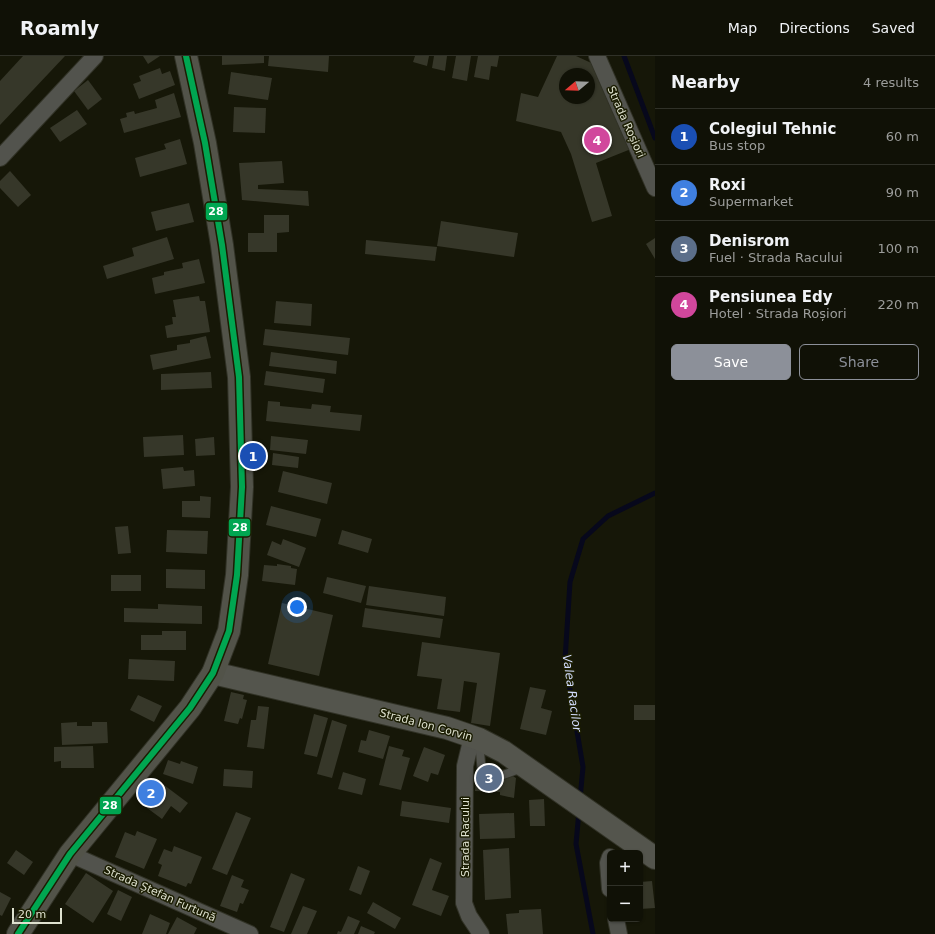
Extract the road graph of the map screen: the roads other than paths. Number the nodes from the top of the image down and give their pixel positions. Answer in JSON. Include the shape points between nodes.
{"nodes":[{"id":1,"x":95,"y":56,"type":"edge"},
{"id":2,"x":186,"y":56,"type":"edge"},
{"id":3,"x":597,"y":56,"type":"edge"},
{"id":4,"x":0,"y":158,"type":"edge"},
{"id":5,"x":655,"y":188,"type":"edge"},
{"id":6,"x":213,"y":673,"type":"junction"},
{"id":7,"x":475,"y":738,"type":"junction"},
{"id":8,"x":525,"y":766,"type":"junction"},
{"id":9,"x":612,"y":827,"type":"junction"},
{"id":10,"x":611,"y":850,"type":"edge"},
{"id":11,"x":70,"y":854,"type":"junction"},
{"id":12,"x":655,"y":858,"type":"edge"},
{"id":13,"x":617,"y":922,"type":"edge"},
{"id":14,"x":18,"y":934,"type":"edge"},
{"id":15,"x":250,"y":934,"type":"edge"},
{"id":16,"x":481,"y":934,"type":"edge"},
{"id":17,"x":619,"y":934,"type":"edge"}],
"edges":[{"from":1,"to":4,"type":"street"},
{"from":2,"to":6,"type":"main road","via":[[206,143],[239,377],[242,487],[237,575],[229,631]]},
{"from":3,"to":5,"type":"street","name":"Strada Roșiori"},
{"from":6,"to":7,"type":"street","name":"Strada Ion Corvin","via":[[448,728]]},
{"from":6,"to":11,"type":"main road","via":[[190,708]]},
{"from":7,"to":8,"type":"street","name":"Strada Ion Corvin"},
{"from":7,"to":8,"type":"lane","via":[[482,773],[503,775]]},
{"from":7,"to":16,"type":"street","name":"Strada Racului","via":[[465,766],[464,903]]},
{"from":8,"to":9,"type":"street","name":"Strada Ion Corvin"},
{"from":9,"to":10,"type":"street"},
{"from":9,"to":12,"type":"street","name":"Strada Ion Corvin"},
{"from":11,"to":14,"type":"main road"},
{"from":11,"to":15,"type":"street","name":"Strada Ștefan Furtună"},
{"from":13,"to":17,"type":"street"}]}
